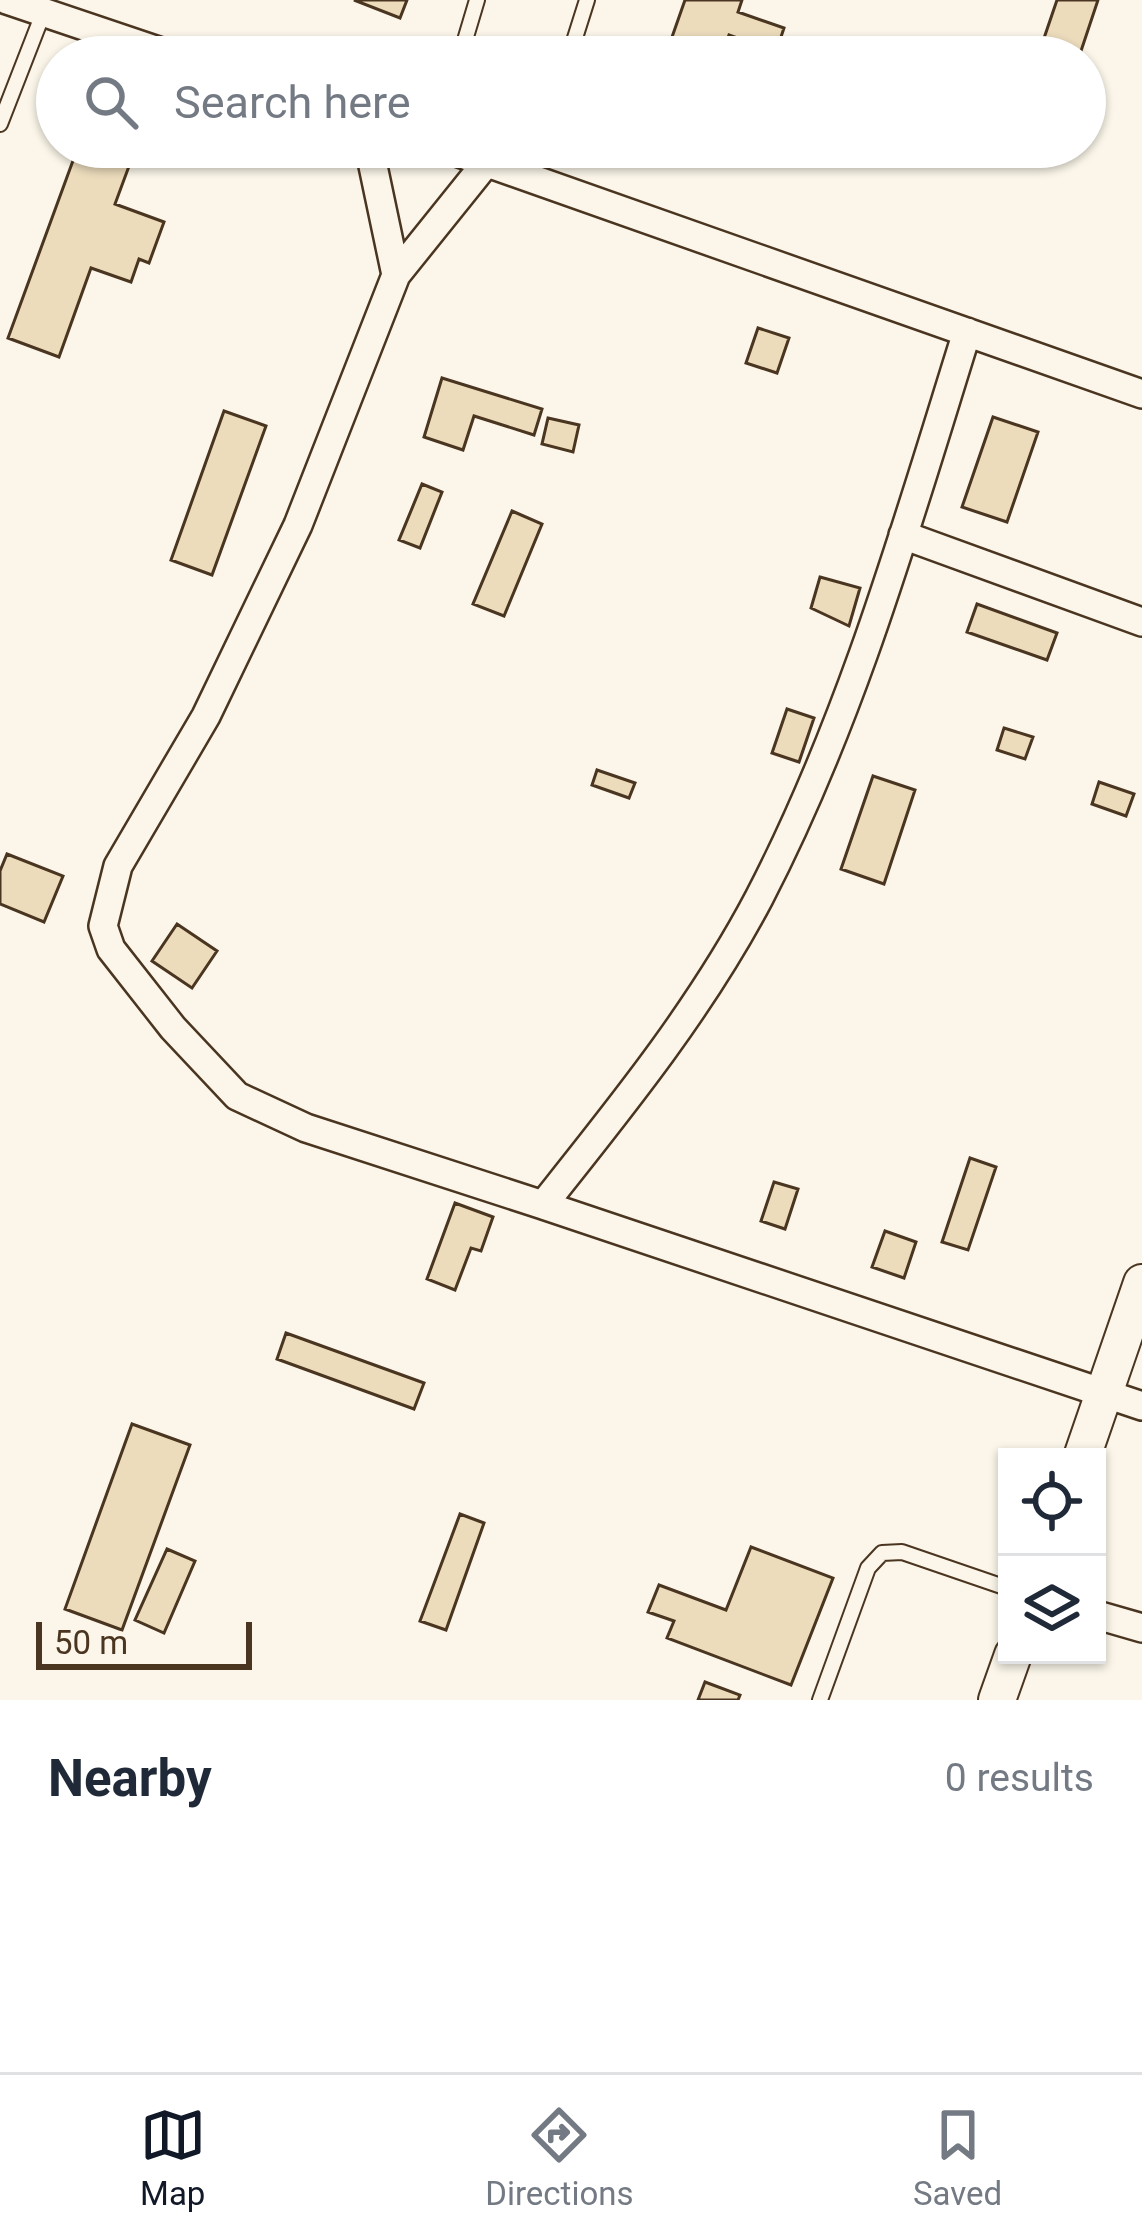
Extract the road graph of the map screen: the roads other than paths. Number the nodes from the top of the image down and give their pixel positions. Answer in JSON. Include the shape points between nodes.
{"nodes":[{"id":1,"x":7,"y":0,"type":"edge"},
{"id":2,"x":477,"y":0,"type":"edge"},
{"id":3,"x":587,"y":0,"type":"edge"},
{"id":4,"x":46,"y":6,"type":"edge"},
{"id":5,"x":122,"y":36,"type":"edge"},
{"id":6,"x":466,"y":36,"type":"edge"},
{"id":7,"x":576,"y":36,"type":"edge"},
{"id":8,"x":0,"y":124,"type":"edge"},
{"id":9,"x":373,"y":168,"type":"edge"},
{"id":10,"x":482,"y":168,"type":"edge"},
{"id":11,"x":501,"y":168,"type":"edge"},
{"id":12,"x":534,"y":168,"type":"edge"},
{"id":13,"x":531,"y":178,"type":"junction"},
{"id":14,"x":396,"y":274,"type":"junction"},
{"id":15,"x":968,"y":332,"type":"junction"},
{"id":16,"x":1142,"y":394,"type":"edge"},
{"id":17,"x":903,"y":535,"type":"junction"},
{"id":18,"x":1142,"y":622,"type":"edge"},
{"id":19,"x":543,"y":1204,"type":"junction"},
{"id":20,"x":1142,"y":1283,"type":"edge"},
{"id":21,"x":1104,"y":1392,"type":"junction"},
{"id":22,"x":1142,"y":1406,"type":"edge"},
{"id":23,"x":1085,"y":1448,"type":"edge"},
{"id":24,"x":998,"y":1585,"type":"edge"},
{"id":25,"x":1106,"y":1618,"type":"edge"},
{"id":26,"x":1142,"y":1628,"type":"edge"},
{"id":27,"x":1010,"y":1664,"type":"edge"},
{"id":28,"x":820,"y":1700,"type":"edge"},
{"id":29,"x":997,"y":1700,"type":"edge"}],
"edges":[{"from":1,"to":4,"type":"street"},
{"from":2,"to":6,"type":"lane"},
{"from":3,"to":7,"type":"lane"},
{"from":4,"to":5,"type":"street"},
{"from":4,"to":8,"type":"lane"},
{"from":9,"to":14,"type":"street"},
{"from":10,"to":14,"type":"street"},
{"from":11,"to":13,"type":"street"},
{"from":12,"to":13,"type":"lane"},
{"from":13,"to":15,"type":"street"},
{"from":14,"to":19,"type":"street","via":[[288,546],[206,716],[118,866],[103,926],[111,949],[173,1028],[237,1096],[306,1129]]},
{"from":15,"to":16,"type":"street"},
{"from":15,"to":17,"type":"street"},
{"from":17,"to":18,"type":"street"},
{"from":17,"to":19,"type":"street","via":[[844,712],[760,897],[653,1067]]},
{"from":19,"to":21,"type":"street"},
{"from":20,"to":21,"type":"street"},
{"from":21,"to":22,"type":"street"},
{"from":21,"to":23,"type":"street"},
{"from":24,"to":28,"type":"lane","via":[[902,1552],[882,1553],[868,1568]]},
{"from":25,"to":26,"type":"street"},
{"from":27,"to":29,"type":"street"}]}
